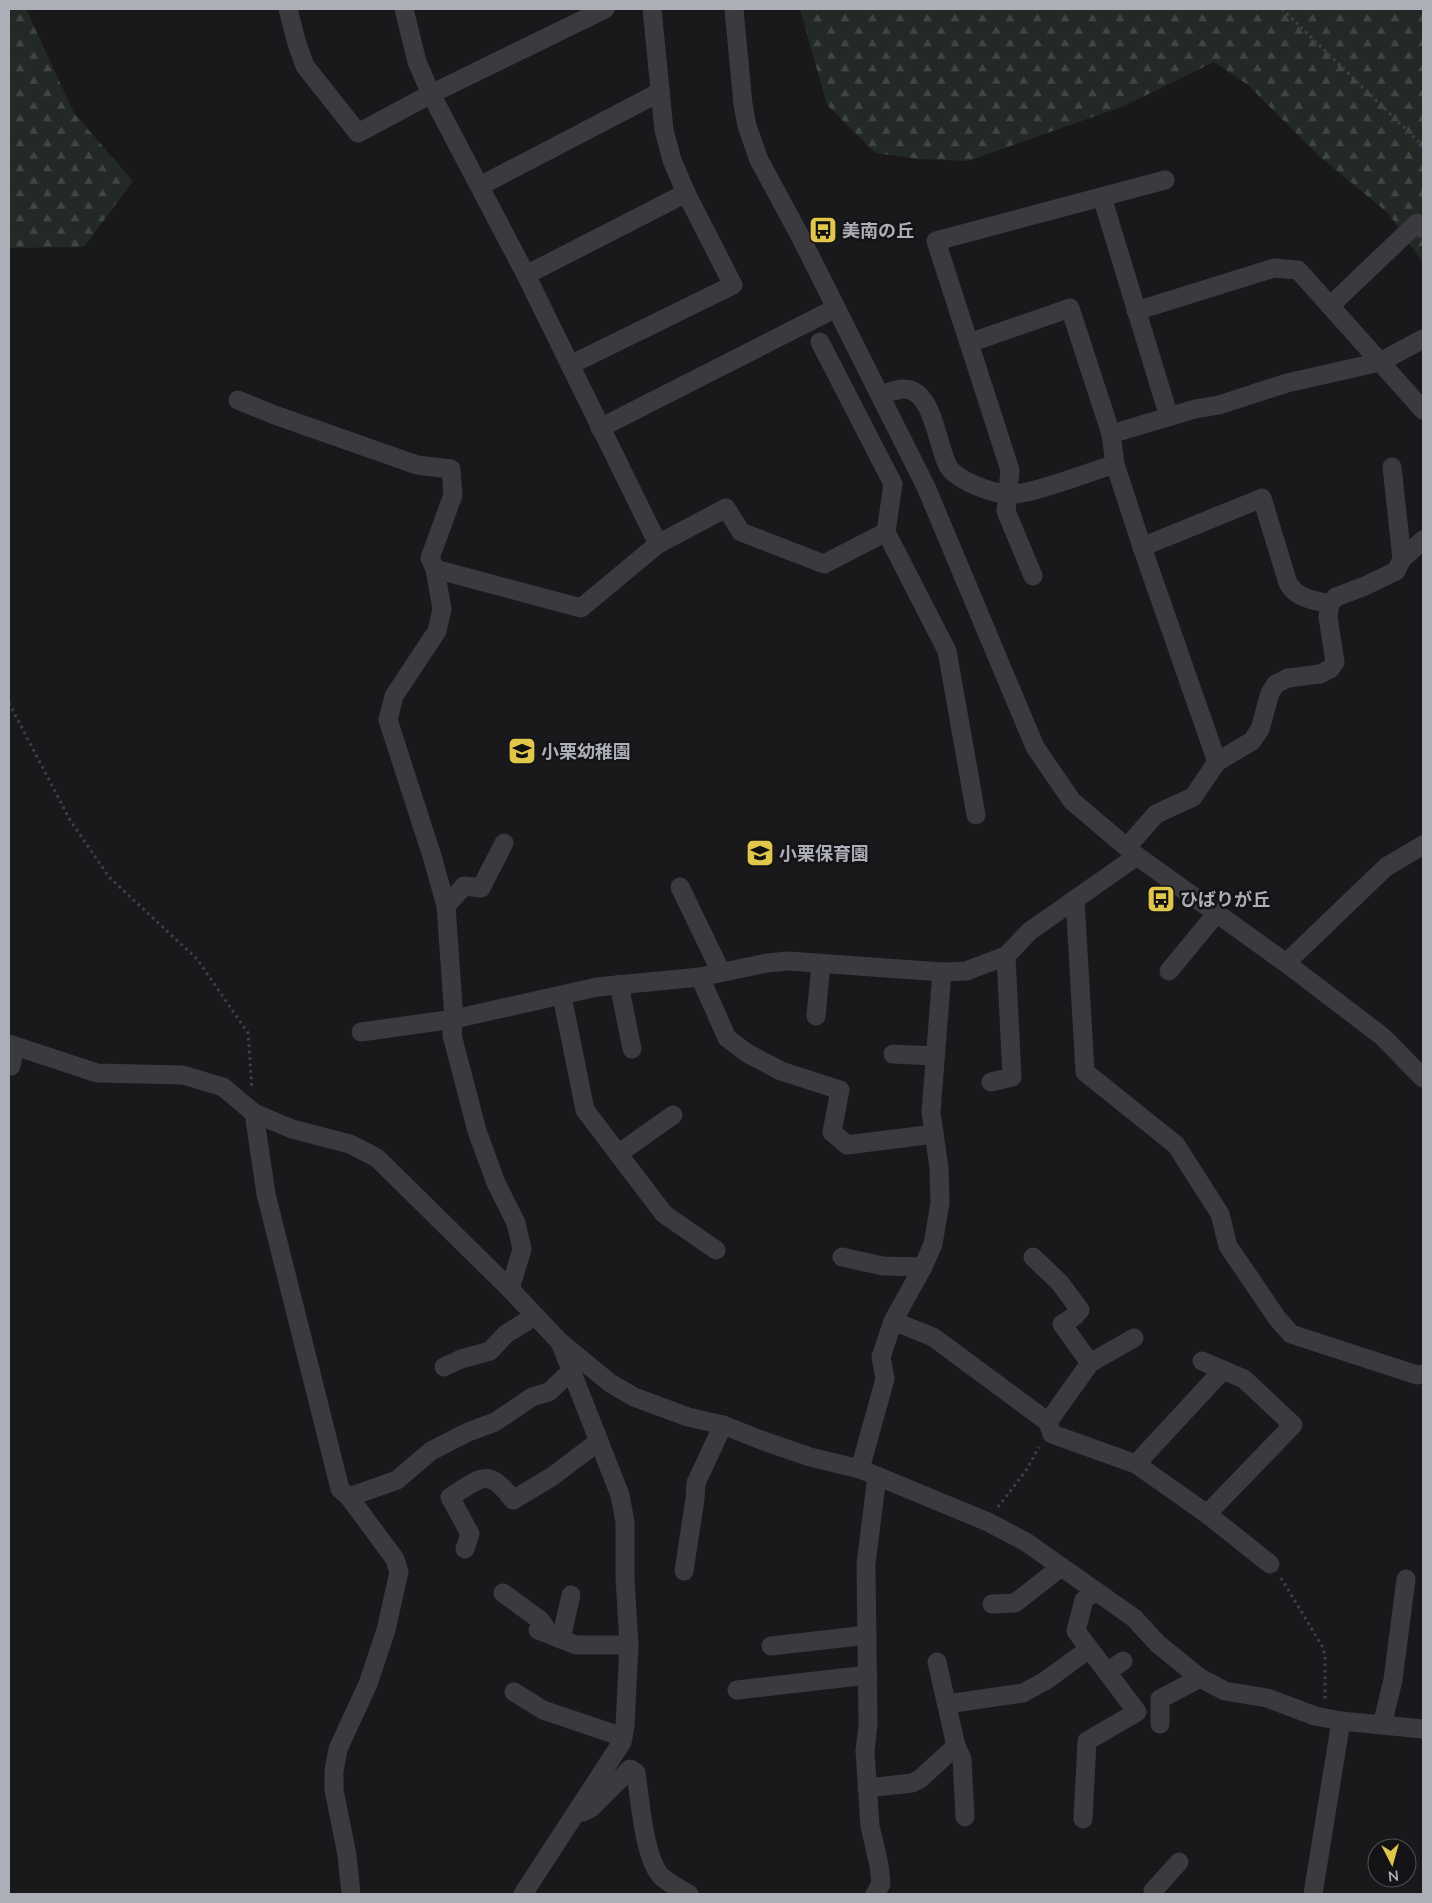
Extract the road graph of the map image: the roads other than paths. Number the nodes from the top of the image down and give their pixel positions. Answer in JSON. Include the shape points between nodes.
{"nodes":[{"id":1,"x":288,"y":9,"type":"edge"},
{"id":2,"x":404,"y":9,"type":"edge"},
{"id":3,"x":605,"y":9,"type":"edge"},
{"id":4,"x":652,"y":9,"type":"edge"},
{"id":5,"x":734,"y":9,"type":"edge"},
{"id":6,"x":660,"y":92,"type":"junction"},
{"id":7,"x":431,"y":94,"type":"junction"},
{"id":8,"x":1165,"y":180,"type":"dead end"},
{"id":9,"x":480,"y":186,"type":"junction"},
{"id":10,"x":686,"y":193,"type":"junction"},
{"id":11,"x":1102,"y":197,"type":"junction"},
{"id":12,"x":1423,"y":229,"type":"edge"},
{"id":13,"x":526,"y":275,"type":"junction"},
{"id":14,"x":1330,"y":306,"type":"junction"},
{"id":15,"x":836,"y":308,"type":"junction"},
{"id":16,"x":1136,"y":311,"type":"junction"},
{"id":17,"x":1423,"y":339,"type":"edge"},
{"id":18,"x":820,"y":342,"type":"dead end"},
{"id":19,"x":969,"y":343,"type":"junction"},
{"id":20,"x":1380,"y":362,"type":"junction"},
{"id":21,"x":570,"y":365,"type":"junction"},
{"id":22,"x":880,"y":395,"type":"junction"},
{"id":23,"x":238,"y":400,"type":"dead end"},
{"id":24,"x":1423,"y":410,"type":"edge"},
{"id":25,"x":1169,"y":417,"type":"junction"},
{"id":26,"x":600,"y":428,"type":"junction"},
{"id":27,"x":1112,"y":434,"type":"junction"},
{"id":28,"x":1115,"y":464,"type":"junction"},
{"id":29,"x":1392,"y":467,"type":"dead end"},
{"id":30,"x":1006,"y":495,"type":"junction"},
{"id":31,"x":886,"y":532,"type":"junction"},
{"id":32,"x":1423,"y":540,"type":"edge"},
{"id":33,"x":658,"y":544,"type":"junction"},
{"id":34,"x":1142,"y":547,"type":"junction"},
{"id":35,"x":1402,"y":559,"type":"junction"},
{"id":36,"x":435,"y":569,"type":"junction"},
{"id":37,"x":1033,"y":576,"type":"dead end"},
{"id":38,"x":1330,"y":604,"type":"junction"},
{"id":39,"x":1217,"y":762,"type":"junction"},
{"id":40,"x":976,"y":815,"type":"dead end"},
{"id":41,"x":504,"y":844,"type":"dead end"},
{"id":42,"x":1423,"y":845,"type":"edge"},
{"id":43,"x":1132,"y":852,"type":"junction"},
{"id":44,"x":680,"y":887,"type":"dead end"},
{"id":45,"x":1075,"y":899,"type":"junction"},
{"id":46,"x":446,"y":906,"type":"junction"},
{"id":47,"x":1216,"y":914,"type":"junction"},
{"id":48,"x":1006,"y":956,"type":"junction"},
{"id":49,"x":1286,"y":963,"type":"junction"},
{"id":50,"x":821,"y":964,"type":"junction"},
{"id":51,"x":1169,"y":971,"type":"dead end"},
{"id":52,"x":721,"y":972,"type":"junction"},
{"id":53,"x":942,"y":972,"type":"junction"},
{"id":54,"x":700,"y":977,"type":"junction"},
{"id":55,"x":619,"y":984,"type":"junction"},
{"id":56,"x":562,"y":996,"type":"junction"},
{"id":57,"x":816,"y":1016,"type":"dead end"},
{"id":58,"x":454,"y":1019,"type":"junction"},
{"id":59,"x":361,"y":1032,"type":"dead end"},
{"id":60,"x":12,"y":1045,"type":"edge"},
{"id":61,"x":632,"y":1049,"type":"dead end"},
{"id":62,"x":894,"y":1054,"type":"dead end"},
{"id":63,"x":935,"y":1056,"type":"junction"},
{"id":64,"x":11,"y":1066,"type":"dead end"},
{"id":65,"x":1421,"y":1071,"type":"edge"},
{"id":66,"x":991,"y":1082,"type":"dead end"},
{"id":67,"x":254,"y":1113,"type":"junction"},
{"id":68,"x":672,"y":1115,"type":"dead end"},
{"id":69,"x":934,"y":1134,"type":"junction"},
{"id":70,"x":618,"y":1154,"type":"junction"},
{"id":71,"x":716,"y":1250,"type":"dead end"},
{"id":72,"x":842,"y":1257,"type":"dead end"},
{"id":73,"x":1033,"y":1257,"type":"dead end"},
{"id":74,"x":923,"y":1266,"type":"junction"},
{"id":75,"x":510,"y":1289,"type":"junction"},
{"id":76,"x":535,"y":1316,"type":"junction"},
{"id":77,"x":893,"y":1321,"type":"junction"},
{"id":78,"x":1134,"y":1338,"type":"dead end"},
{"id":79,"x":559,"y":1341,"type":"junction"},
{"id":80,"x":1202,"y":1361,"type":"dead end"},
{"id":81,"x":1090,"y":1363,"type":"junction"},
{"id":82,"x":444,"y":1367,"type":"dead end"},
{"id":83,"x":1223,"y":1370,"type":"junction"},
{"id":84,"x":571,"y":1372,"type":"junction"},
{"id":85,"x":1423,"y":1374,"type":"edge"},
{"id":86,"x":722,"y":1424,"type":"junction"},
{"id":87,"x":1050,"y":1428,"type":"junction"},
{"id":88,"x":599,"y":1441,"type":"junction"},
{"id":89,"x":1136,"y":1464,"type":"junction"},
{"id":90,"x":868,"y":1473,"type":"junction"},
{"id":91,"x":349,"y":1497,"type":"junction"},
{"id":92,"x":1207,"y":1514,"type":"junction"},
{"id":93,"x":465,"y":1549,"type":"dead end"},
{"id":94,"x":1270,"y":1564,"type":"road end"},
{"id":95,"x":1061,"y":1567,"type":"junction"},
{"id":96,"x":684,"y":1572,"type":"dead end"},
{"id":97,"x":1406,"y":1579,"type":"dead end"},
{"id":98,"x":1096,"y":1591,"type":"junction"},
{"id":99,"x":504,"y":1593,"type":"dead end"},
{"id":100,"x":571,"y":1595,"type":"dead end"},
{"id":101,"x":992,"y":1604,"type":"dead end"},
{"id":102,"x":550,"y":1635,"type":"junction"},
{"id":103,"x":867,"y":1635,"type":"junction"},
{"id":104,"x":629,"y":1645,"type":"junction"},
{"id":105,"x":771,"y":1646,"type":"dead end"},
{"id":106,"x":1090,"y":1649,"type":"junction"},
{"id":107,"x":1123,"y":1661,"type":"dead end"},
{"id":108,"x":937,"y":1662,"type":"dead end"},
{"id":109,"x":1107,"y":1672,"type":"junction"},
{"id":110,"x":868,"y":1674,"type":"junction"},
{"id":111,"x":1200,"y":1678,"type":"junction"},
{"id":112,"x":737,"y":1690,"type":"dead end"},
{"id":113,"x":514,"y":1692,"type":"dead end"},
{"id":114,"x":947,"y":1704,"type":"junction"},
{"id":115,"x":1333,"y":1719,"type":"junction"},
{"id":116,"x":1160,"y":1724,"type":"dead end"},
{"id":117,"x":1382,"y":1725,"type":"junction"},
{"id":118,"x":1423,"y":1729,"type":"edge"},
{"id":119,"x":623,"y":1737,"type":"junction"},
{"id":120,"x":956,"y":1746,"type":"junction"},
{"id":121,"x":866,"y":1788,"type":"junction"},
{"id":122,"x":965,"y":1817,"type":"dead end"},
{"id":123,"x":573,"y":1818,"type":"junction"},
{"id":124,"x":1083,"y":1819,"type":"dead end"},
{"id":125,"x":1180,"y":1862,"type":"dead end"},
{"id":126,"x":351,"y":1894,"type":"edge"},
{"id":127,"x":523,"y":1894,"type":"edge"},
{"id":128,"x":689,"y":1894,"type":"edge"},
{"id":129,"x":875,"y":1894,"type":"edge"},
{"id":130,"x":1154,"y":1894,"type":"edge"},
{"id":131,"x":1312,"y":1894,"type":"edge"}],
"edges":[{"from":1,"to":7,"type":"street","via":[[305,66],[358,133]]},
{"from":2,"to":7,"type":"street","via":[[417,62]]},
{"from":3,"to":7,"type":"street"},
{"from":4,"to":6,"type":"street"},
{"from":5,"to":15,"type":"street","via":[[747,126],[759,160]]},
{"from":6,"to":9,"type":"street"},
{"from":6,"to":10,"type":"street","via":[[664,130]]},
{"from":7,"to":9,"type":"street"},
{"from":8,"to":11,"type":"street"},
{"from":9,"to":13,"type":"street"},
{"from":10,"to":13,"type":"street"},
{"from":10,"to":21,"type":"street","via":[[733,286]]},
{"from":11,"to":16,"type":"street"},
{"from":11,"to":19,"type":"street","via":[[936,241]]},
{"from":12,"to":14,"type":"street","via":[[1416,223]]},
{"from":13,"to":21,"type":"street"},
{"from":14,"to":16,"type":"street","via":[[1298,270],[1274,268]]},
{"from":14,"to":20,"type":"street"},
{"from":15,"to":22,"type":"street"},
{"from":15,"to":26,"type":"street"},
{"from":16,"to":25,"type":"street"},
{"from":17,"to":20,"type":"street"},
{"from":18,"to":31,"type":"street","via":[[893,484]]},
{"from":19,"to":27,"type":"street","via":[[1070,308]]},
{"from":19,"to":30,"type":"street","via":[[1010,470]]},
{"from":20,"to":24,"type":"street"},
{"from":20,"to":25,"type":"street","via":[[1286,383]]},
{"from":21,"to":26,"type":"street"},
{"from":22,"to":30,"type":"street","via":[[903,389],[915,391],[925,401],[948,467],[970,484]]},
{"from":22,"to":43,"type":"street","via":[[926,487],[1035,747],[1072,801]]},
{"from":23,"to":36,"type":"street","via":[[417,465],[451,469],[453,495],[430,558]]},
{"from":25,"to":27,"type":"street"},
{"from":26,"to":33,"type":"street"},
{"from":27,"to":28,"type":"street"},
{"from":28,"to":30,"type":"street"},
{"from":28,"to":34,"type":"street"},
{"from":29,"to":35,"type":"street"},
{"from":30,"to":37,"type":"street","via":[[1006,511]]},
{"from":31,"to":33,"type":"street","via":[[824,564],[741,532],[726,508]]},
{"from":31,"to":40,"type":"street","via":[[947,651]]},
{"from":32,"to":35,"type":"street"},
{"from":33,"to":36,"type":"street","via":[[581,608]]},
{"from":34,"to":38,"type":"street","via":[[1262,498],[1293,592]]},
{"from":34,"to":39,"type":"street"},
{"from":35,"to":38,"type":"street","via":[[1396,571],[1336,597]]},
{"from":36,"to":46,"type":"street","via":[[442,609],[437,631],[394,696],[388,720]]},
{"from":38,"to":39,"type":"street","via":[[1328,617],[1335,662],[1330,669],[1320,674],[1288,678],[1276,684],[1270,693],[1260,729],[1252,741]]},
{"from":39,"to":43,"type":"street","via":[[1193,797],[1156,814]]},
{"from":41,"to":46,"type":"street","via":[[481,888],[464,886]]},
{"from":42,"to":49,"type":"street","via":[[1386,867]]},
{"from":43,"to":45,"type":"street"},
{"from":43,"to":47,"type":"street"},
{"from":44,"to":52,"type":"street"},
{"from":45,"to":48,"type":"street","via":[[1030,931]]},
{"from":45,"to":85,"type":"street","via":[[1085,1072],[1176,1145],[1220,1214],[1228,1246],[1291,1334],[1417,1375]]},
{"from":46,"to":58,"type":"street"},
{"from":47,"to":49,"type":"street"},
{"from":47,"to":51,"type":"street"},
{"from":48,"to":53,"type":"street","via":[[966,971]]},
{"from":48,"to":66,"type":"street","via":[[1012,1077]]},
{"from":49,"to":65,"type":"street","via":[[1383,1037]]},
{"from":50,"to":52,"type":"street","via":[[788,961]]},
{"from":50,"to":53,"type":"street"},
{"from":50,"to":57,"type":"street"},
{"from":52,"to":54,"type":"street"},
{"from":53,"to":63,"type":"street"},
{"from":54,"to":55,"type":"street"},
{"from":54,"to":69,"type":"street","via":[[727,1038],[781,1070],[840,1090],[832,1132],[847,1145]]},
{"from":55,"to":56,"type":"street"},
{"from":55,"to":61,"type":"street"},
{"from":56,"to":58,"type":"street"},
{"from":56,"to":70,"type":"street","via":[[585,1110]]},
{"from":58,"to":59,"type":"street"},
{"from":58,"to":75,"type":"street","via":[[452,1035],[477,1131],[496,1183],[516,1222],[522,1249]]},
{"from":60,"to":64,"type":"street"},
{"from":60,"to":67,"type":"street","via":[[97,1073],[183,1075],[224,1087]]},
{"from":62,"to":63,"type":"street"},
{"from":63,"to":69,"type":"street","via":[[930,1112]]},
{"from":67,"to":75,"type":"street","via":[[292,1129],[350,1144],[377,1158]]},
{"from":67,"to":91,"type":"street","via":[[266,1194],[340,1489]]},
{"from":68,"to":70,"type":"street"},
{"from":69,"to":74,"type":"street","via":[[940,1203],[933,1244]]},
{"from":70,"to":71,"type":"street","via":[[664,1214]]},
{"from":72,"to":74,"type":"street","via":[[883,1266]]},
{"from":73,"to":81,"type":"street","via":[[1060,1283],[1080,1310],[1062,1324]]},
{"from":74,"to":77,"type":"street"},
{"from":75,"to":76,"type":"street"},
{"from":76,"to":79,"type":"street"},
{"from":76,"to":82,"type":"street","via":[[506,1334],[490,1351]]},
{"from":77,"to":87,"type":"street","via":[[933,1337]]},
{"from":77,"to":90,"type":"street","via":[[881,1358],[885,1379]]},
{"from":78,"to":81,"type":"street"},
{"from":79,"to":84,"type":"street"},
{"from":79,"to":86,"type":"street","via":[[610,1383],[634,1397],[688,1417]]},
{"from":80,"to":83,"type":"street"},
{"from":81,"to":87,"type":"street"},
{"from":83,"to":89,"type":"street"},
{"from":83,"to":92,"type":"street","via":[[1244,1379],[1292,1425]]},
{"from":84,"to":88,"type":"street"},
{"from":84,"to":91,"type":"street","via":[[549,1392],[532,1398],[495,1422],[431,1451],[397,1480]]},
{"from":86,"to":90,"type":"street","via":[[810,1457]]},
{"from":86,"to":96,"type":"street","via":[[696,1483]]},
{"from":87,"to":89,"type":"street"},
{"from":88,"to":93,"type":"street","via":[[553,1476],[513,1500],[502,1485],[490,1478],[480,1478],[450,1498],[470,1534]]},
{"from":88,"to":104,"type":"street","via":[[620,1495],[625,1522]]},
{"from":89,"to":92,"type":"street"},
{"from":90,"to":95,"type":"street","via":[[988,1522],[1026,1542]]},
{"from":90,"to":103,"type":"street"},
{"from":91,"to":126,"type":"street","via":[[395,1559],[399,1572],[386,1630],[368,1684],[338,1749],[334,1771],[334,1790]]},
{"from":92,"to":94,"type":"street"},
{"from":95,"to":98,"type":"street"},
{"from":95,"to":101,"type":"street","via":[[1015,1603]]},
{"from":97,"to":117,"type":"street","via":[[1393,1680]]},
{"from":98,"to":106,"type":"street","via":[[1084,1600],[1076,1631]]},
{"from":98,"to":111,"type":"street","via":[[1134,1618],[1158,1644]]},
{"from":99,"to":102,"type":"street","via":[[540,1620]]},
{"from":100,"to":102,"type":"street"},
{"from":102,"to":104,"type":"street","via":[[576,1645]]},
{"from":103,"to":105,"type":"street"},
{"from":103,"to":110,"type":"street"},
{"from":104,"to":119,"type":"street"},
{"from":106,"to":109,"type":"street"},
{"from":106,"to":114,"type":"street","via":[[1023,1693]]},
{"from":107,"to":109,"type":"street"},
{"from":108,"to":114,"type":"street"},
{"from":109,"to":124,"type":"street","via":[[1137,1712],[1087,1741]]},
{"from":110,"to":112,"type":"street"},
{"from":110,"to":121,"type":"street"},
{"from":111,"to":115,"type":"street","via":[[1225,1691],[1267,1698]]},
{"from":111,"to":116,"type":"street","via":[[1160,1699]]},
{"from":113,"to":119,"type":"street","via":[[543,1710]]},
{"from":114,"to":120,"type":"street"},
{"from":115,"to":117,"type":"street"},
{"from":115,"to":131,"type":"street"},
{"from":117,"to":118,"type":"street"},
{"from":119,"to":123,"type":"street"},
{"from":120,"to":121,"type":"street","via":[[920,1780]]},
{"from":120,"to":122,"type":"street","via":[[962,1759]]},
{"from":121,"to":129,"type":"street","via":[[881,1884]]},
{"from":123,"to":127,"type":"street"},
{"from":123,"to":128,"type":"street","via":[[591,1808],[630,1769],[636,1773],[648,1850],[654,1867],[662,1878]]},
{"from":125,"to":130,"type":"street","via":[[1153,1891]]}]}
